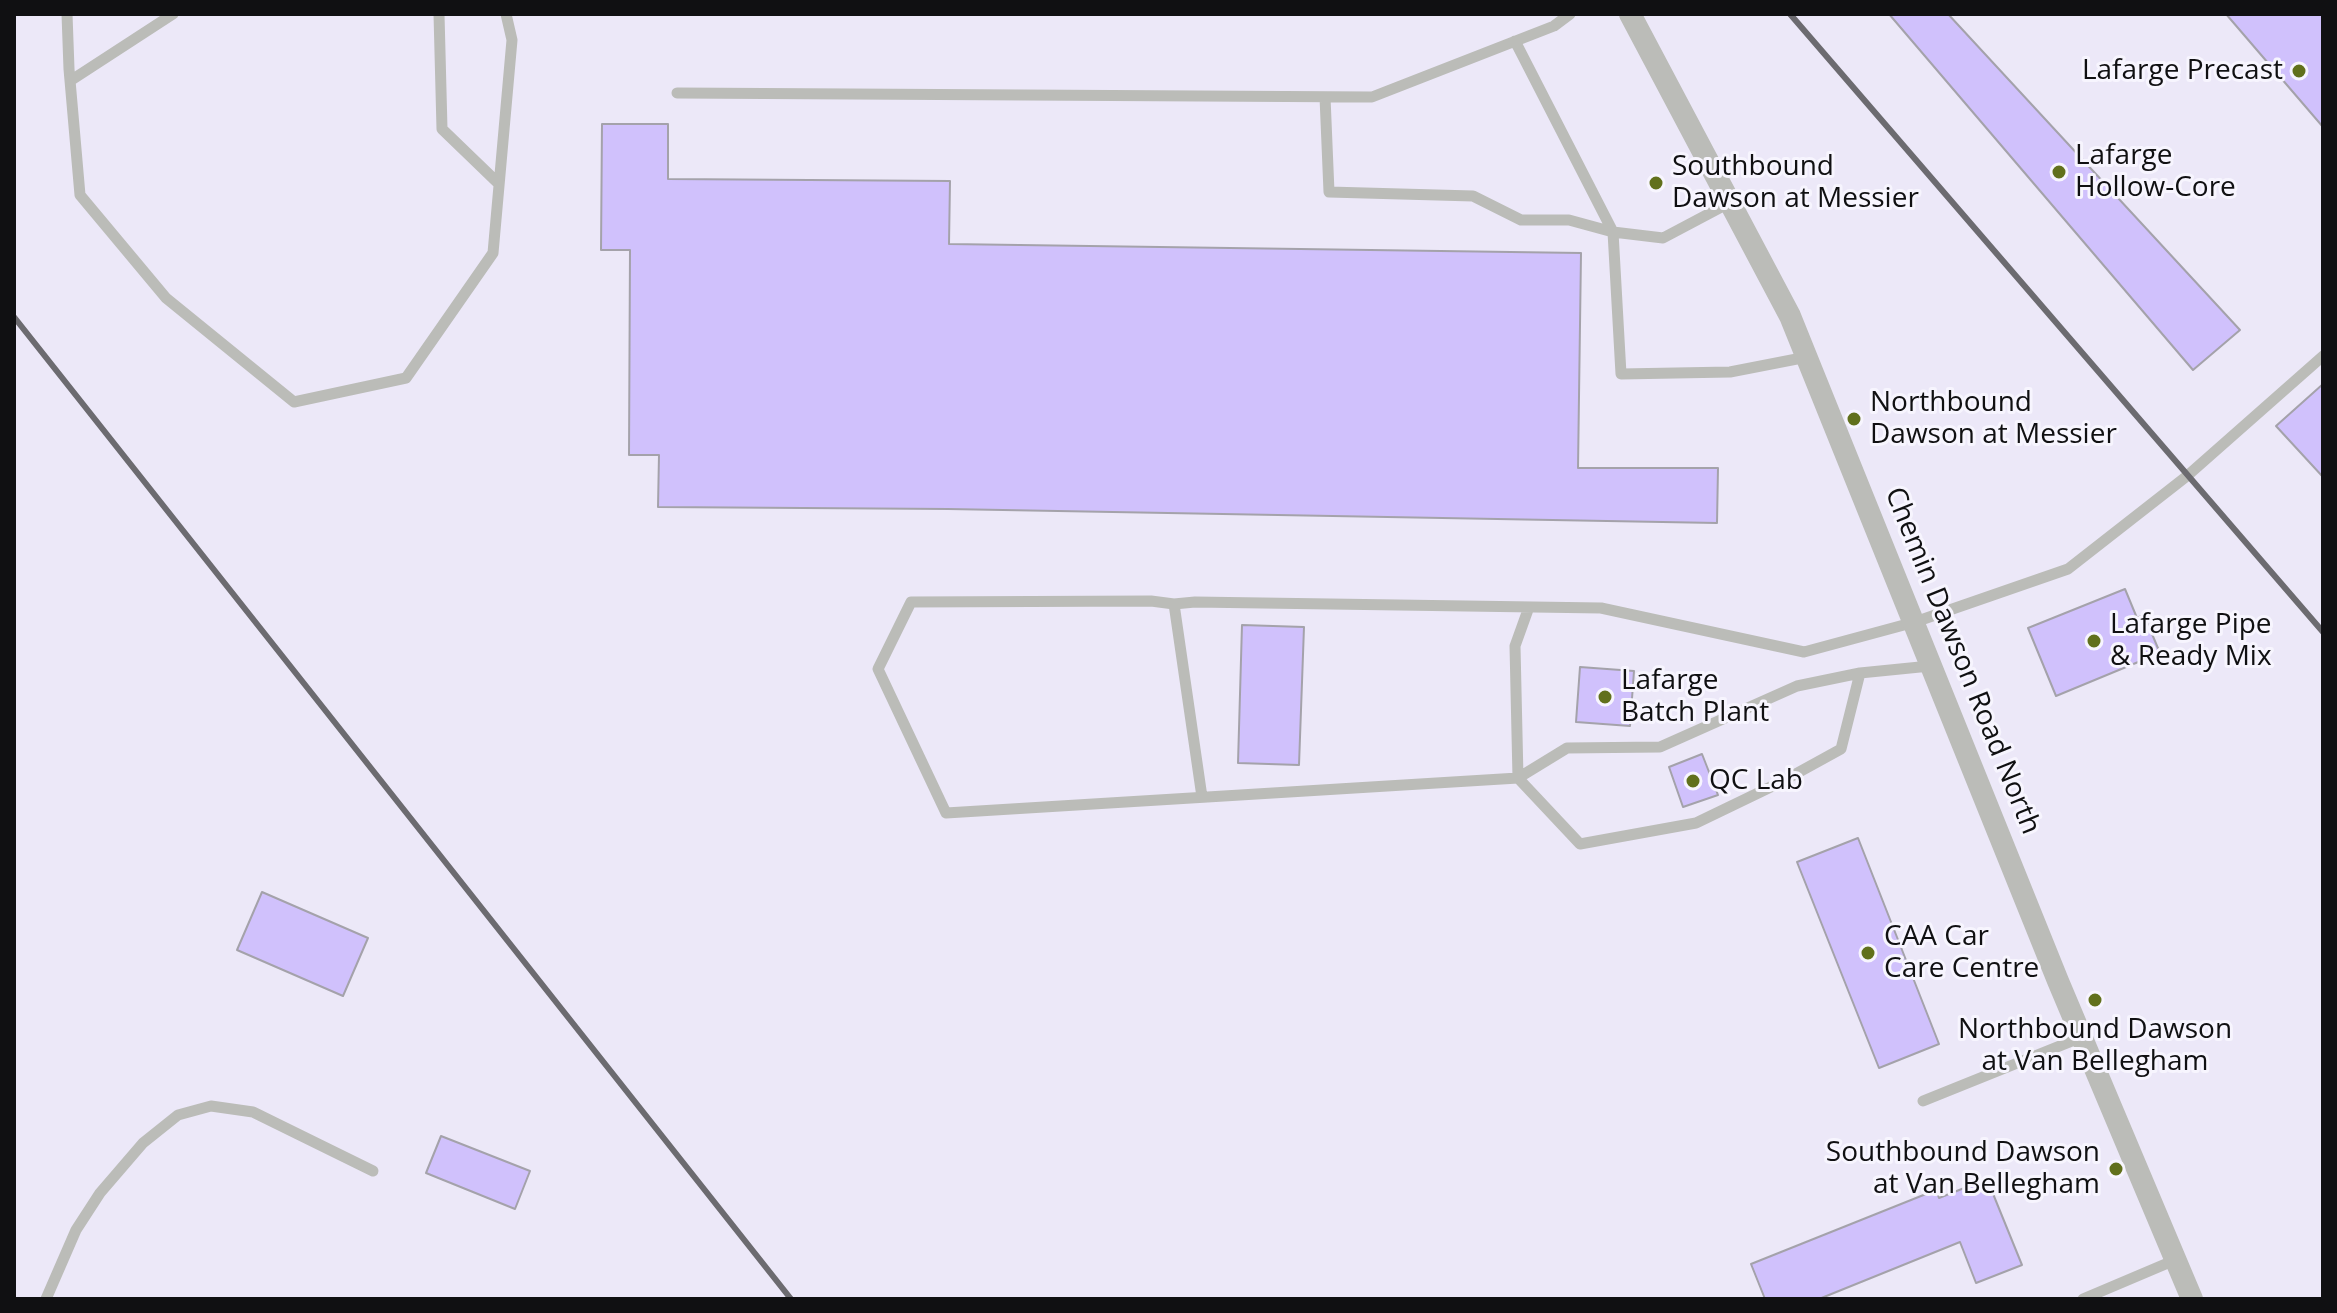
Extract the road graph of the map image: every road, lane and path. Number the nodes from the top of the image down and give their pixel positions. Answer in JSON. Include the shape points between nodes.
{"nodes":[{"id":1,"x":67,"y":14,"type":"edge"},
{"id":2,"x":173,"y":14,"type":"edge"},
{"id":3,"x":439,"y":14,"type":"edge"},
{"id":4,"x":506,"y":14,"type":"edge"},
{"id":5,"x":1570,"y":14,"type":"edge"},
{"id":6,"x":1630,"y":14,"type":"edge"},
{"id":7,"x":1515,"y":41,"type":"junction"},
{"id":8,"x":70,"y":81,"type":"junction"},
{"id":9,"x":677,"y":93,"type":"dead end"},
{"id":10,"x":1325,"y":97,"type":"junction"},
{"id":11,"x":499,"y":184,"type":"junction"},
{"id":12,"x":1731,"y":202,"type":"junction"},
{"id":13,"x":1613,"y":232,"type":"junction"},
{"id":14,"x":2323,"y":356,"type":"edge"},
{"id":15,"x":1807,"y":357,"type":"junction"},
{"id":16,"x":1174,"y":604,"type":"junction"},
{"id":17,"x":1529,"y":607,"type":"junction"},
{"id":18,"x":1915,"y":622,"type":"junction"},
{"id":19,"x":1930,"y":666,"type":"junction"},
{"id":20,"x":1860,"y":673,"type":"junction"},
{"id":21,"x":1518,"y":778,"type":"junction"},
{"id":22,"x":1202,"y":797,"type":"junction"},
{"id":23,"x":2082,"y":1037,"type":"junction"},
{"id":24,"x":1923,"y":1101,"type":"dead end"},
{"id":25,"x":373,"y":1171,"type":"dead end"},
{"id":26,"x":2175,"y":1260,"type":"junction"},
{"id":27,"x":46,"y":1299,"type":"edge"},
{"id":28,"x":2083,"y":1299,"type":"edge"},
{"id":29,"x":2192,"y":1299,"type":"edge"}],
"edges":[{"from":1,"to":8,"type":"lane"},
{"from":2,"to":8,"type":"lane"},
{"from":3,"to":11,"type":"lane","via":[[442,129]]},
{"from":4,"to":11,"type":"lane","via":[[512,40]]},
{"from":5,"to":7,"type":"lane"},
{"from":6,"to":12,"type":"street","name":"Chemin Dawson Road North"},
{"from":7,"to":10,"type":"lane","via":[[1372,97]]},
{"from":7,"to":13,"type":"lane"},
{"from":8,"to":11,"type":"lane","via":[[80,195],[166,298],[294,402],[406,378],[493,253]]},
{"from":9,"to":10,"type":"lane"},
{"from":10,"to":13,"type":"lane","via":[[1329,192],[1473,196],[1521,220],[1569,220]]},
{"from":12,"to":13,"type":"lane","via":[[1663,238]]},
{"from":12,"to":15,"type":"street","name":"Chemin Dawson Road North"},
{"from":13,"to":15,"type":"lane","via":[[1621,374],[1730,372]]},
{"from":14,"to":18,"type":"lane","via":[[2187,476],[2068,569]]},
{"from":15,"to":18,"type":"street","name":"Chemin Dawson Road North"},
{"from":16,"to":17,"type":"lane"},
{"from":16,"to":22,"type":"lane"},
{"from":16,"to":22,"type":"lane","via":[[911,602],[878,669],[946,813]]},
{"from":17,"to":18,"type":"lane","via":[[1601,608],[1804,652]]},
{"from":17,"to":21,"type":"lane","via":[[1515,646]]},
{"from":18,"to":19,"type":"street","name":"Chemin Dawson Road North"},
{"from":19,"to":20,"type":"lane"},
{"from":19,"to":23,"type":"street","name":"Chemin Dawson Road North"},
{"from":20,"to":21,"type":"lane","via":[[1797,686],[1660,747],[1567,748]]},
{"from":20,"to":21,"type":"lane","via":[[1841,749],[1696,823],[1580,844]]},
{"from":21,"to":22,"type":"lane"},
{"from":23,"to":24,"type":"lane"},
{"from":23,"to":26,"type":"street","name":"Chemin Dawson Road North"},
{"from":25,"to":27,"type":"lane","via":[[253,1112],[211,1106],[178,1115],[143,1143],[100,1193],[76,1230]]},
{"from":26,"to":28,"type":"lane"},
{"from":26,"to":29,"type":"street","name":"Chemin Dawson Road North"}]}
